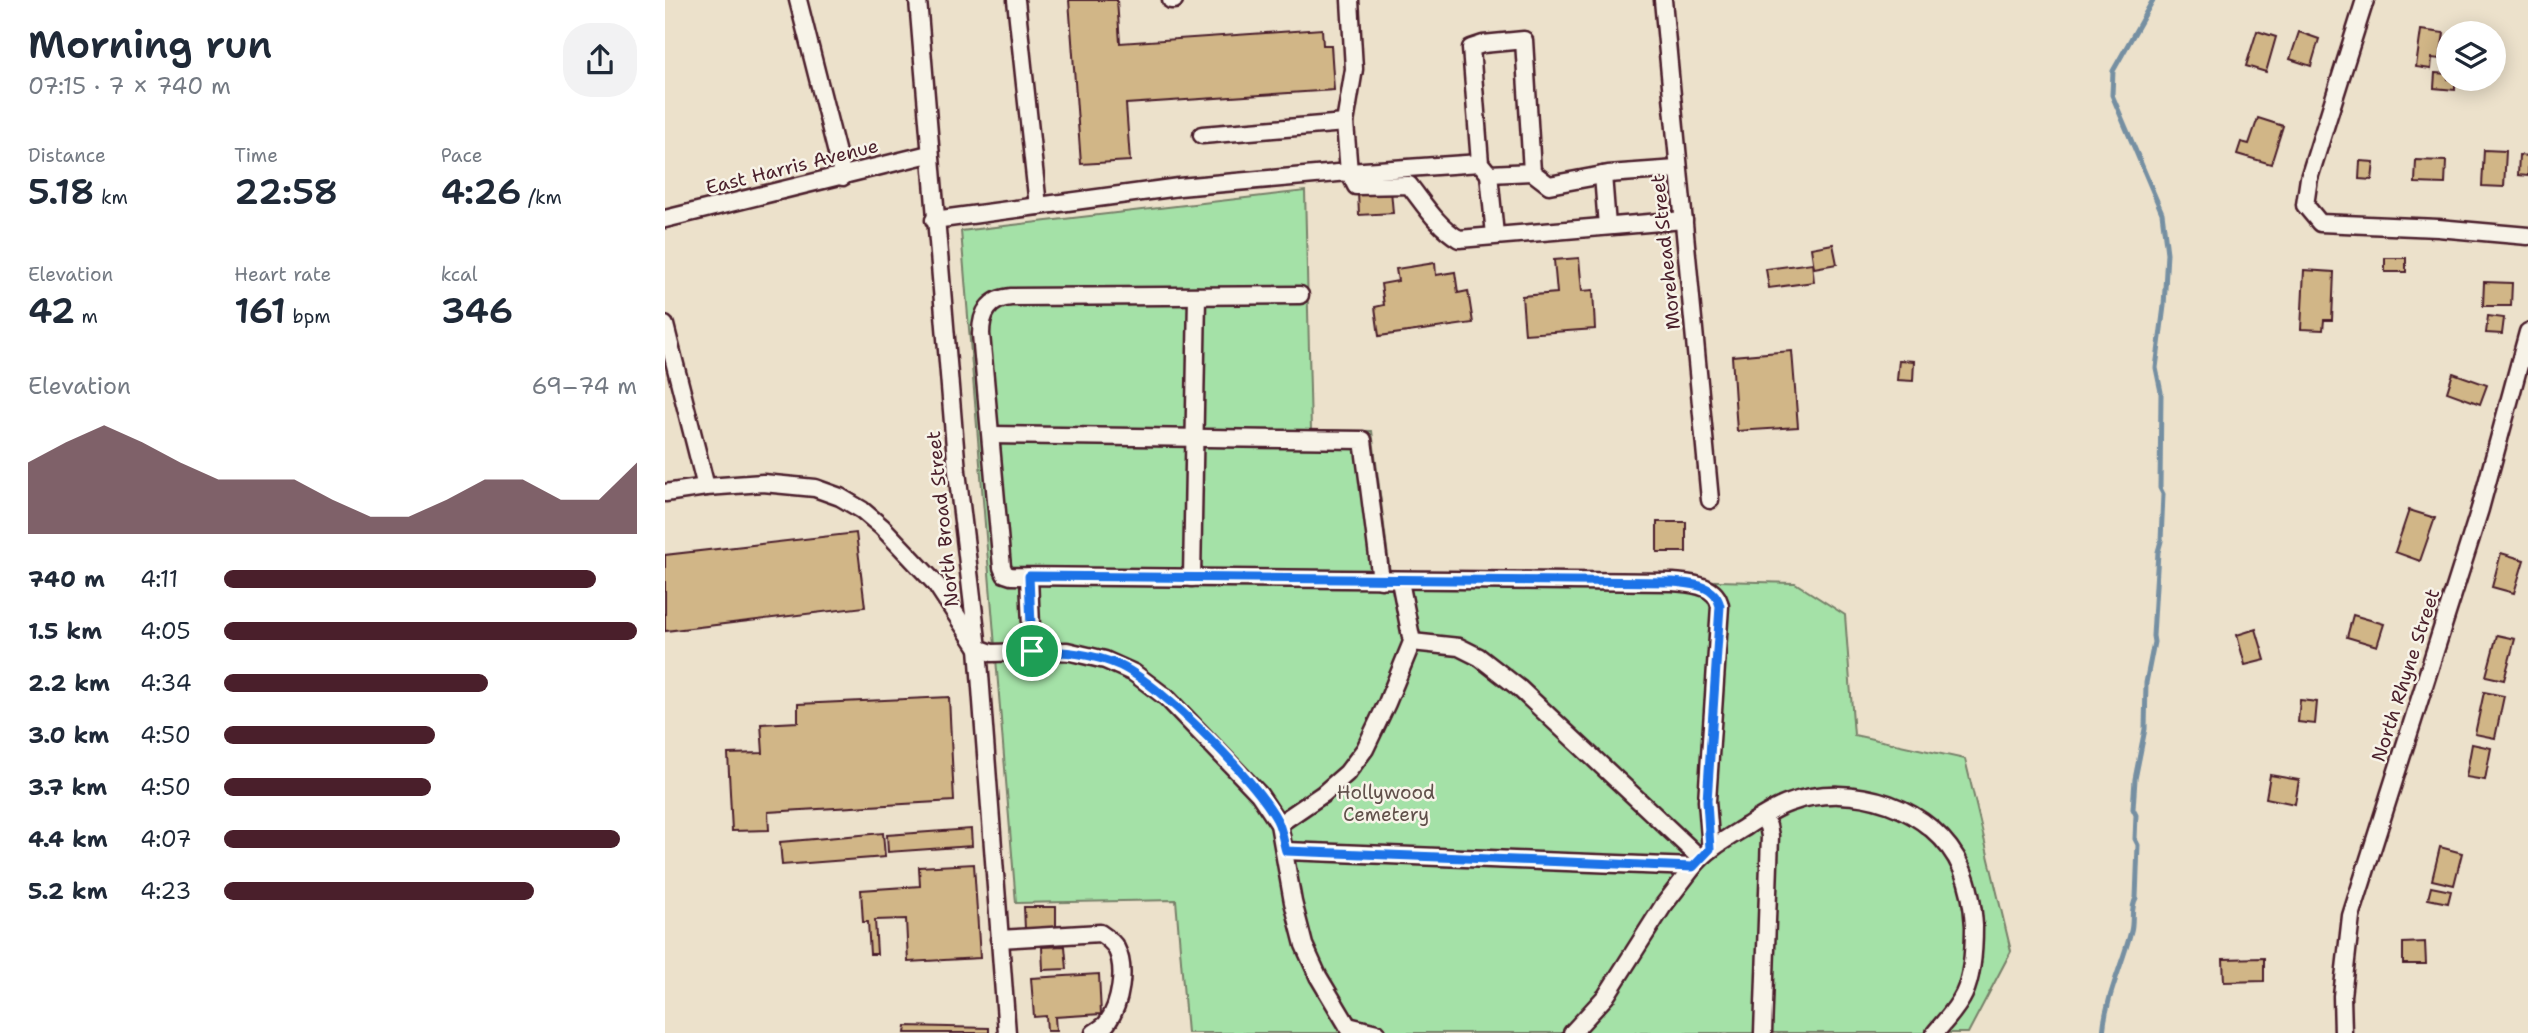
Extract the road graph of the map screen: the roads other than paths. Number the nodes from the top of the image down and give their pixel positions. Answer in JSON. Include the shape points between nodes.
{"nodes":[{"id":1,"x":798,"y":0,"type":"edge"},
{"id":2,"x":918,"y":0,"type":"edge"},
{"id":3,"x":1016,"y":0,"type":"edge"},
{"id":4,"x":1350,"y":0,"type":"edge"},
{"id":5,"x":1663,"y":0,"type":"edge"},
{"id":6,"x":2365,"y":0,"type":"edge"},
{"id":7,"x":1345,"y":123,"type":"junction"},
{"id":8,"x":1202,"y":135,"type":"dead end"},
{"id":9,"x":929,"y":154,"type":"junction"},
{"id":10,"x":1484,"y":169,"type":"junction"},
{"id":11,"x":1677,"y":169,"type":"junction"},
{"id":12,"x":1532,"y":172,"type":"junction"},
{"id":13,"x":1349,"y":173,"type":"junction"},
{"id":14,"x":1603,"y":175,"type":"junction"},
{"id":15,"x":843,"y":177,"type":"junction"},
{"id":16,"x":1038,"y":206,"type":"junction"},
{"id":17,"x":665,"y":219,"type":"edge"},
{"id":18,"x":935,"y":220,"type":"junction"},
{"id":19,"x":1683,"y":220,"type":"junction"},
{"id":20,"x":1607,"y":226,"type":"junction"},
{"id":21,"x":1495,"y":235,"type":"junction"},
{"id":22,"x":2528,"y":236,"type":"edge"},
{"id":23,"x":1300,"y":295,"type":"dead end"},
{"id":24,"x":1197,"y":296,"type":"junction"},
{"id":25,"x":665,"y":325,"type":"edge"},
{"id":26,"x":2528,"y":332,"type":"edge"},
{"id":27,"x":991,"y":435,"type":"junction"},
{"id":28,"x":1195,"y":439,"type":"junction"},
{"id":29,"x":706,"y":486,"type":"junction"},
{"id":30,"x":665,"y":493,"type":"edge"},
{"id":31,"x":1710,"y":500,"type":"dead end"},
{"id":32,"x":1029,"y":576,"type":"junction"},
{"id":33,"x":1192,"y":578,"type":"junction"},
{"id":34,"x":1381,"y":580,"type":"junction"},
{"id":35,"x":1400,"y":581,"type":"junction"},
{"id":36,"x":1412,"y":642,"type":"junction"},
{"id":37,"x":978,"y":648,"type":"junction"},
{"id":38,"x":1032,"y":651,"type":"junction"},
{"id":39,"x":1762,"y":817,"type":"junction"},
{"id":40,"x":1279,"y":824,"type":"junction"},
{"id":41,"x":1286,"y":851,"type":"junction"},
{"id":42,"x":1701,"y":858,"type":"junction"},
{"id":43,"x":999,"y":939,"type":"junction"},
{"id":44,"x":1350,"y":1029,"type":"edge"},
{"id":45,"x":1007,"y":1033,"type":"edge"},
{"id":46,"x":1094,"y":1033,"type":"edge"},
{"id":47,"x":1377,"y":1033,"type":"edge"},
{"id":48,"x":1572,"y":1033,"type":"edge"},
{"id":49,"x":1763,"y":1033,"type":"edge"},
{"id":50,"x":1935,"y":1033,"type":"edge"},
{"id":51,"x":2343,"y":1033,"type":"edge"}],
"edges":[{"from":1,"to":15,"type":"street"},
{"from":2,"to":9,"type":"street","name":"North Broad Street"},
{"from":3,"to":16,"type":"street"},
{"from":4,"to":7,"type":"street","via":[[1354,69]]},
{"from":5,"to":11,"type":"street","name":"Morehead Street"},
{"from":6,"to":22,"type":"street","via":[[2309,178],[2305,205],[2320,223]]},
{"from":7,"to":8,"type":"street"},
{"from":7,"to":13,"type":"street"},
{"from":9,"to":15,"type":"street","name":"East Harris Avenue"},
{"from":9,"to":18,"type":"street","name":"North Broad Street"},
{"from":10,"to":12,"type":"street"},
{"from":10,"to":12,"type":"street","via":[[1471,48],[1524,40]]},
{"from":10,"to":13,"type":"street"},
{"from":10,"to":21,"type":"street"},
{"from":11,"to":14,"type":"street"},
{"from":11,"to":19,"type":"street","name":"Morehead Street"},
{"from":12,"to":14,"type":"street","via":[[1549,185]]},
{"from":13,"to":16,"type":"street","via":[[1179,187]]},
{"from":13,"to":21,"type":"street","via":[[1356,186],[1409,186],[1437,221],[1459,239]]},
{"from":14,"to":20,"type":"street"},
{"from":15,"to":17,"type":"street","name":"East Harris Avenue"},
{"from":16,"to":18,"type":"street"},
{"from":18,"to":37,"type":"street","name":"North Broad Street"},
{"from":19,"to":20,"type":"street"},
{"from":19,"to":31,"type":"street","name":"Morehead Street"},
{"from":20,"to":21,"type":"street"},
{"from":23,"to":24,"type":"street"},
{"from":24,"to":27,"type":"street","via":[[1011,297],[990,303],[982,318],[981,334]]},
{"from":24,"to":28,"type":"street"},
{"from":25,"to":29,"type":"street"},
{"from":26,"to":51,"type":"street","name":"North Rhyne Street","via":[[2480,509],[2351,916],[2342,996]]},
{"from":27,"to":28,"type":"street"},
{"from":27,"to":32,"type":"street","via":[[1002,567],[1011,576]]},
{"from":28,"to":33,"type":"street"},
{"from":28,"to":34,"type":"street","via":[[1363,440]]},
{"from":29,"to":30,"type":"street"},
{"from":29,"to":37,"type":"street","via":[[789,484],[815,488],[862,510],[936,584]]},
{"from":32,"to":33,"type":"street"},
{"from":32,"to":38,"type":"street"},
{"from":33,"to":34,"type":"street"},
{"from":34,"to":35,"type":"street"},
{"from":35,"to":36,"type":"street"},
{"from":35,"to":42,"type":"street","via":[[1673,582],[1711,591],[1720,606]]},
{"from":36,"to":40,"type":"street","via":[[1355,764],[1323,794]]},
{"from":36,"to":42,"type":"street","via":[[1459,648],[1479,657]]},
{"from":37,"to":38,"type":"street","via":[[992,653]]},
{"from":37,"to":43,"type":"street","name":"North Broad Street"},
{"from":38,"to":40,"type":"street","via":[[1079,653],[1134,673],[1167,698],[1217,748]]},
{"from":39,"to":42,"type":"street"},
{"from":39,"to":49,"type":"street","via":[[1770,836]]},
{"from":39,"to":50,"type":"street","via":[[1792,802],[1867,797],[1910,815],[1945,843],[1968,886],[1973,943],[1964,994]]},
{"from":40,"to":41,"type":"street"},
{"from":41,"to":42,"type":"street"},
{"from":41,"to":44,"type":"street","via":[[1304,945]]},
{"from":42,"to":48,"type":"street","via":[[1663,906],[1606,996]]},
{"from":43,"to":45,"type":"street","name":"North Broad Street"},
{"from":43,"to":46,"type":"street","via":[[1100,933],[1108,938],[1120,960],[1120,993],[1106,1025]]},
{"from":44,"to":47,"type":"street"}]}
